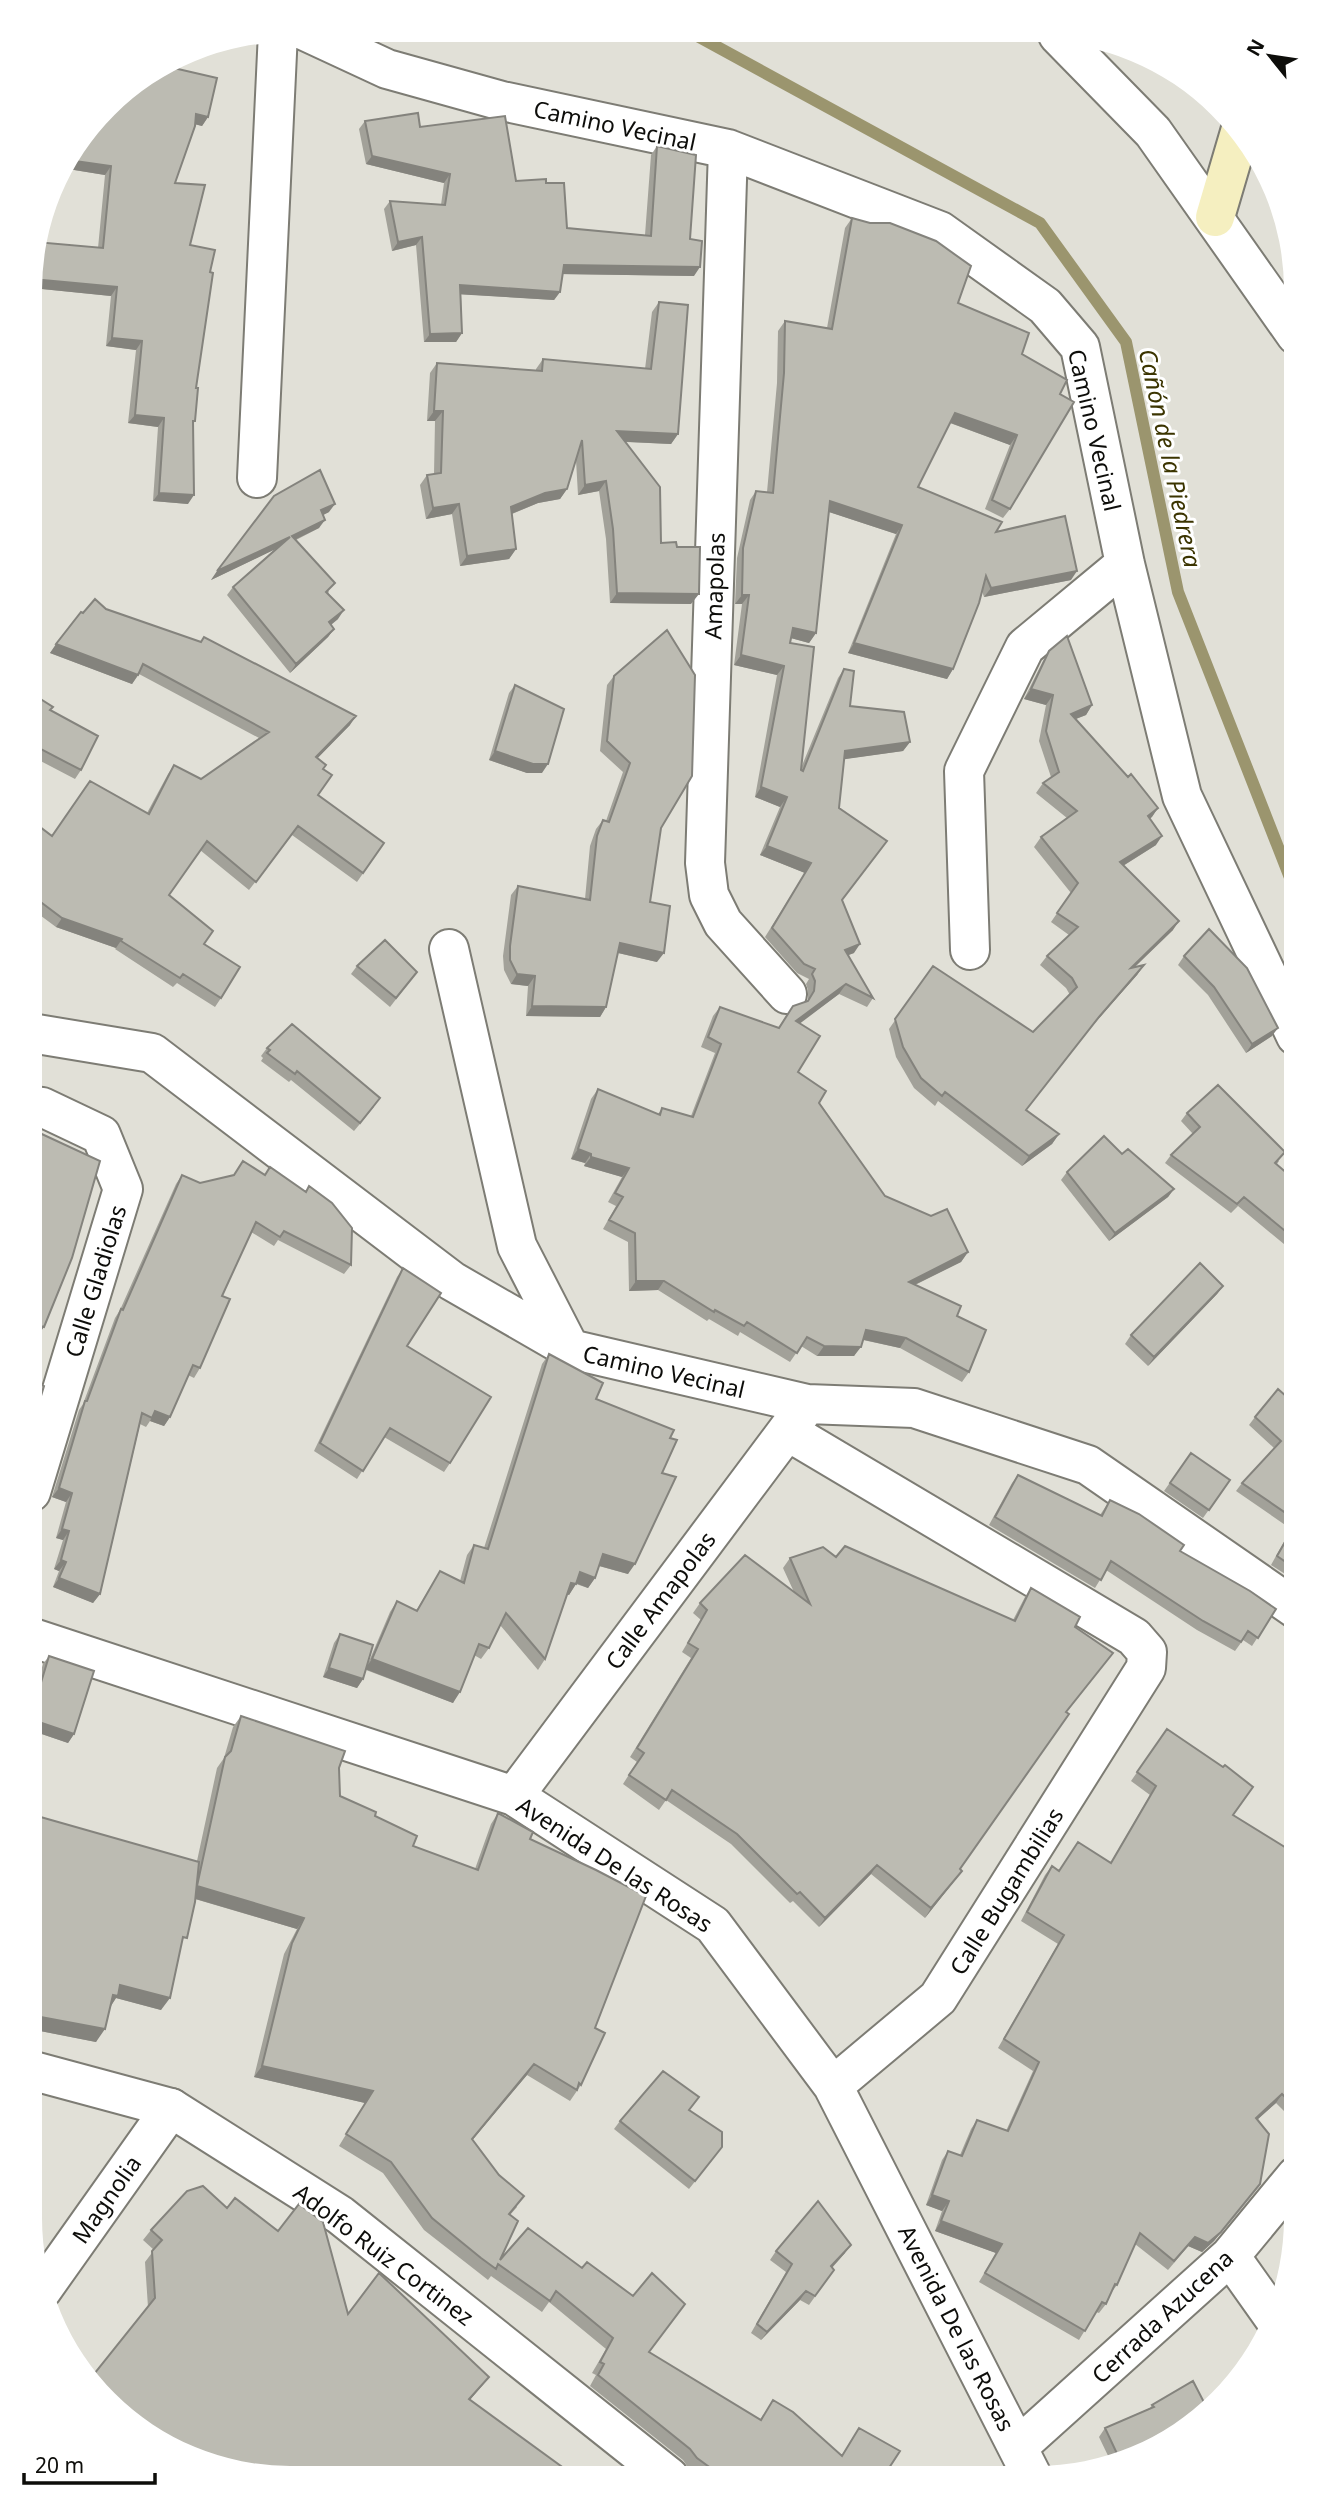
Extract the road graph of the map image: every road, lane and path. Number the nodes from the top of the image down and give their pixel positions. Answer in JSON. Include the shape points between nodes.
{"nodes":[{"id":1,"x":277,"y":43,"type":"edge"},
{"id":2,"x":331,"y":43,"type":"edge"},
{"id":3,"x":1068,"y":44,"type":"edge"},
{"id":4,"x":1236,"y":144,"type":"edge"},
{"id":5,"x":728,"y":149,"type":"junction"},
{"id":6,"x":1215,"y":217,"type":"junction"},
{"id":7,"x":1284,"y":318,"type":"edge"},
{"id":8,"x":257,"y":478,"type":"dead end"},
{"id":9,"x":1125,"y":564,"type":"junction"},
{"id":10,"x":449,"y":949,"type":"dead end"},
{"id":11,"x":970,"y":950,"type":"dead end"},
{"id":12,"x":788,"y":993,"type":"dead end"},
{"id":13,"x":1284,"y":1011,"type":"edge"},
{"id":14,"x":42,"y":1035,"type":"edge"},
{"id":15,"x":42,"y":1108,"type":"edge"},
{"id":16,"x":570,"y":1349,"type":"junction"},
{"id":17,"x":797,"y":1417,"type":"junction"},
{"id":18,"x":42,"y":1456,"type":"edge"},
{"id":19,"x":1284,"y":1601,"type":"edge"},
{"id":20,"x":42,"y":1641,"type":"edge"},
{"id":21,"x":514,"y":1796,"type":"junction"},
{"id":22,"x":42,"y":2073,"type":"edge"},
{"id":23,"x":833,"y":2086,"type":"junction"},
{"id":24,"x":171,"y":2108,"type":"junction"},
{"id":25,"x":1284,"y":2190,"type":"edge"},
{"id":26,"x":1230,"y":2256,"type":"junction"},
{"id":27,"x":50,"y":2279,"type":"edge"},
{"id":28,"x":1267,"y":2308,"type":"edge"},
{"id":29,"x":1026,"y":2463,"type":"edge"},
{"id":30,"x":655,"y":2466,"type":"edge"}],
"edges":[{"from":1,"to":8,"type":"street"},
{"from":2,"to":5,"type":"street","name":"Camino Vecinal","via":[[387,69],[502,101]]},
{"from":3,"to":6,"type":"street","via":[[1153,132]]},
{"from":4,"to":6,"type":"main road"},
{"from":5,"to":9,"type":"street","name":"Camino Vecinal","via":[[940,231],[1045,306],[1080,347]]},
{"from":5,"to":12,"type":"street","name":"Amapolas","via":[[705,863],[709,895],[723,923]]},
{"from":6,"to":7,"type":"street"},
{"from":9,"to":11,"type":"street","via":[[1025,647],[964,771]]},
{"from":9,"to":13,"type":"street","name":"Camino Vecinal","via":[[1182,796]]},
{"from":10,"to":16,"type":"street","via":[[517,1246]]},
{"from":14,"to":16,"type":"street","name":"Camino Vecinal","via":[[152,1053],[452,1281]]},
{"from":15,"to":18,"type":"street","name":"Calle Gladiolas","via":[[101,1135],[123,1189]]},
{"from":16,"to":17,"type":"street","name":"Camino Vecinal"},
{"from":17,"to":19,"type":"street","name":"Camino Vecinal","via":[[914,1408],[1088,1465]]},
{"from":17,"to":21,"type":"street","name":"Calle Amapolas"},
{"from":17,"to":23,"type":"street","name":"Calle Bugambilias","via":[[1134,1637],[1147,1651],[1146,1668],[938,1998]]},
{"from":20,"to":21,"type":"street","name":"Avenida De las Rosas"},
{"from":21,"to":23,"type":"street","name":"Avenida De las Rosas","via":[[713,1924]]},
{"from":22,"to":24,"type":"street","name":"Adolfo Ruiz Cortinez"},
{"from":23,"to":29,"type":"street","name":"Avenida De las Rosas"},
{"from":24,"to":27,"type":"street","name":"Magnolia"},
{"from":24,"to":30,"type":"street","name":"Adolfo Ruiz Cortinez","via":[[340,2214]]},
{"from":25,"to":26,"type":"street","name":"Cerrada Azucena"},
{"from":26,"to":28,"type":"street"},
{"from":26,"to":29,"type":"street","name":"Cerrada Azucena"}]}
